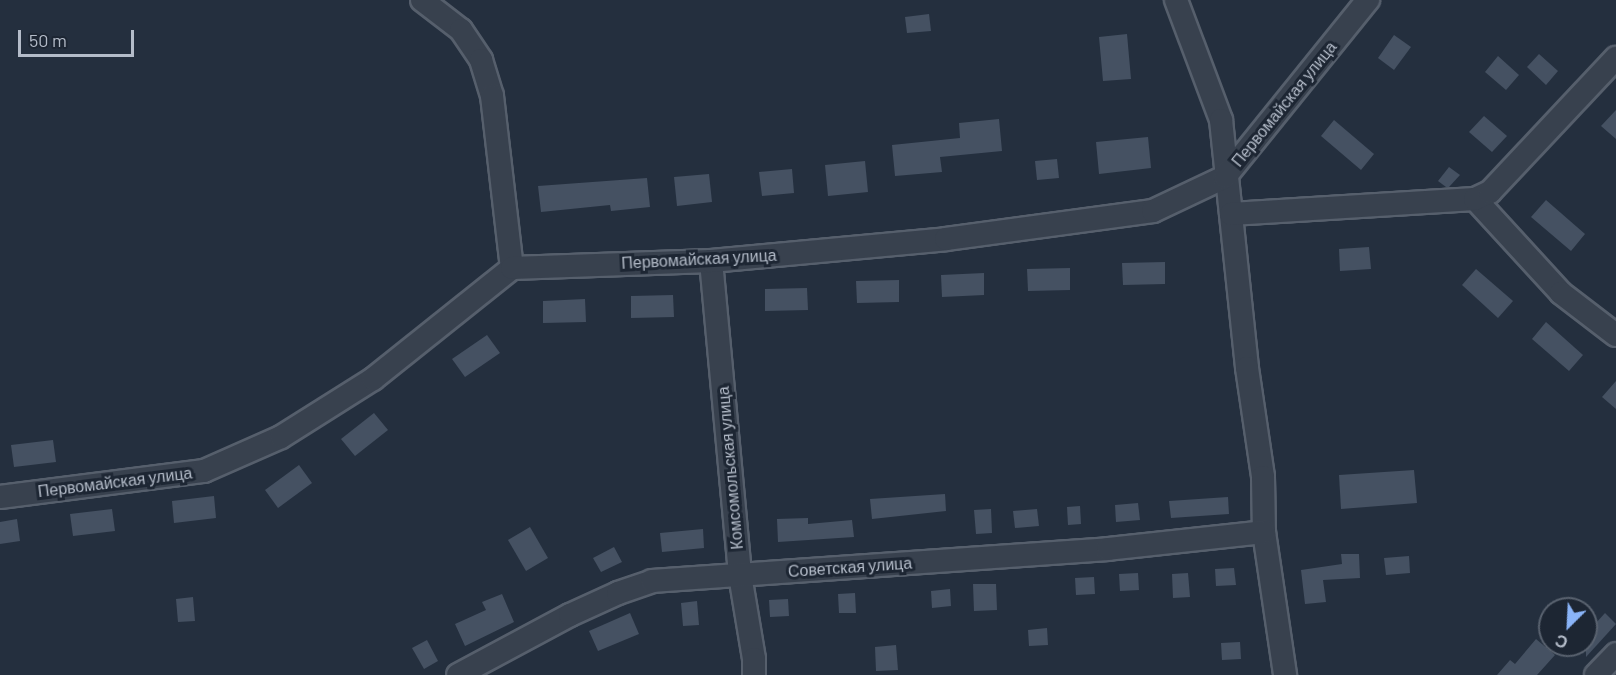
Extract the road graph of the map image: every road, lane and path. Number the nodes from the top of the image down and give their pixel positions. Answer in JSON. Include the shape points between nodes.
{"nodes":[{"id":1,"x":422,"y":0,"type":"edge"},
{"id":2,"x":1176,"y":0,"type":"edge"},
{"id":3,"x":1368,"y":0,"type":"edge"},
{"id":4,"x":1616,"y":58,"type":"edge"},
{"id":5,"x":1225,"y":177,"type":"junction"},
{"id":6,"x":1475,"y":199,"type":"junction"},
{"id":7,"x":1232,"y":214,"type":"junction"},
{"id":8,"x":711,"y":261,"type":"junction"},
{"id":9,"x":512,"y":268,"type":"junction"},
{"id":10,"x":1616,"y":335,"type":"edge"},
{"id":11,"x":0,"y":497,"type":"edge"},
{"id":12,"x":1264,"y":532,"type":"junction"},
{"id":13,"x":740,"y":575,"type":"junction"},
{"id":14,"x":1616,"y":654,"type":"edge"},
{"id":15,"x":458,"y":675,"type":"edge"},
{"id":16,"x":754,"y":675,"type":"edge"},
{"id":17,"x":1285,"y":675,"type":"edge"},
{"id":18,"x":1596,"y":675,"type":"edge"}],
"edges":[{"from":1,"to":9,"type":"street","via":[[461,30],[481,60],[492,96]]},
{"from":2,"to":5,"type":"street","via":[[1221,120]]},
{"from":3,"to":5,"type":"street","name":"Первомайская улица"},
{"from":4,"to":6,"type":"street","via":[[1490,192]]},
{"from":5,"to":7,"type":"street"},
{"from":5,"to":8,"type":"street","name":"Первомайская улица","via":[[1153,211],[946,239]]},
{"from":6,"to":7,"type":"street"},
{"from":6,"to":10,"type":"street","via":[[1561,293]]},
{"from":7,"to":12,"type":"street","via":[[1246,368],[1263,477]]},
{"from":8,"to":9,"type":"street","name":"Первомайская улица"},
{"from":8,"to":13,"type":"street","name":"Комсомольская улица"},
{"from":9,"to":11,"type":"street","name":"Первомайская улица","via":[[373,379],[281,437],[204,471]]},
{"from":12,"to":13,"type":"street","name":"Советская улица","via":[[1108,549]]},
{"from":12,"to":17,"type":"street"},
{"from":13,"to":15,"type":"street","name":"Советская улица","via":[[652,581],[618,593]]},
{"from":13,"to":16,"type":"street","name":"Комсомольская улица"},
{"from":14,"to":18,"type":"street"}]}
